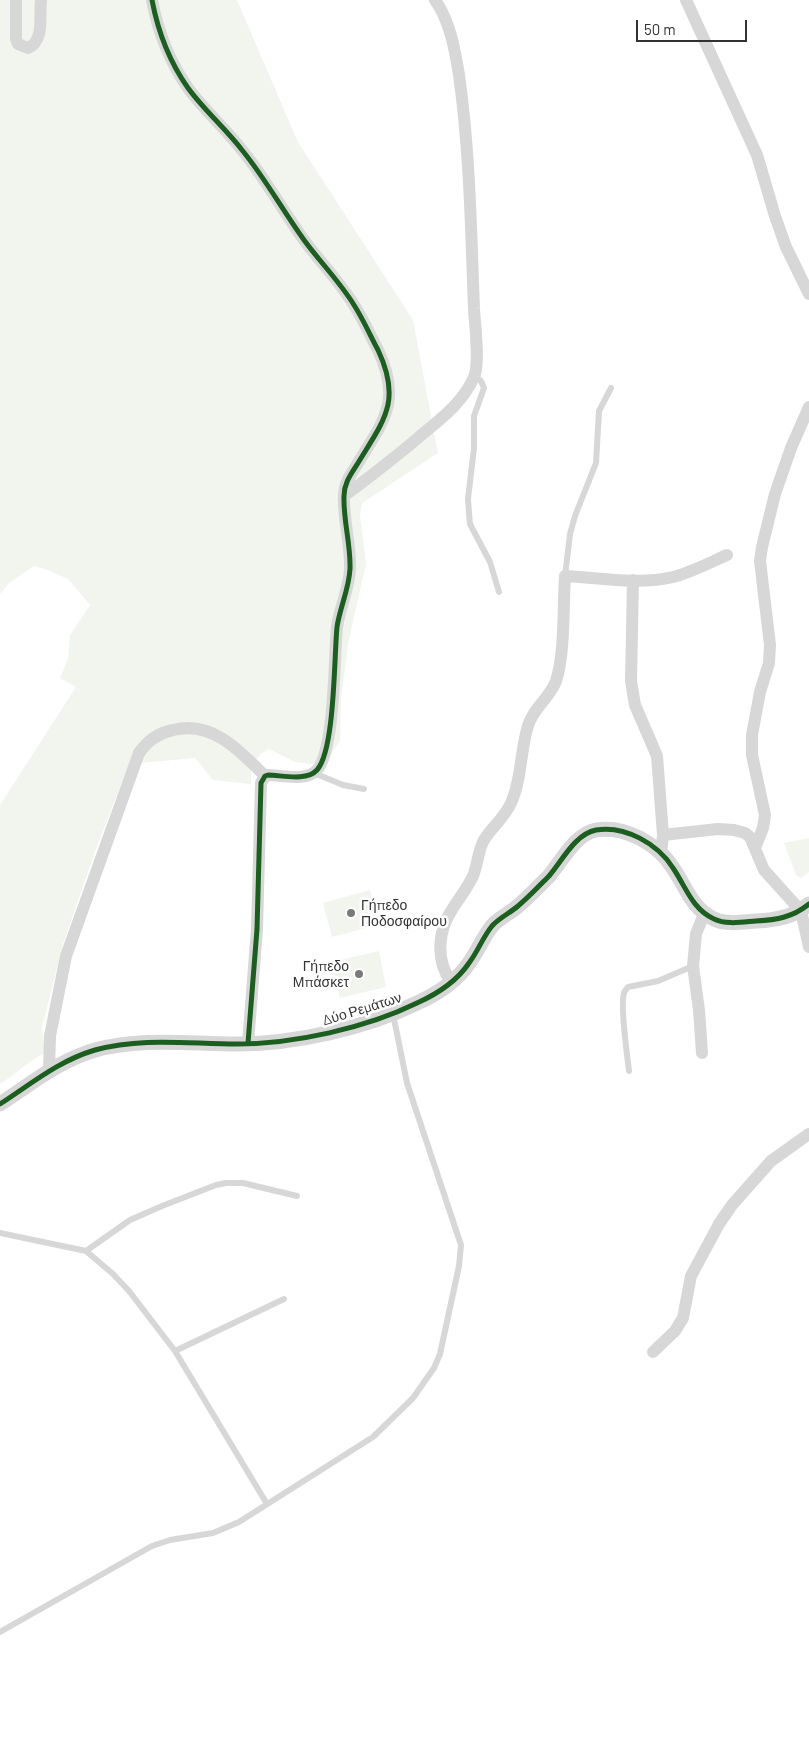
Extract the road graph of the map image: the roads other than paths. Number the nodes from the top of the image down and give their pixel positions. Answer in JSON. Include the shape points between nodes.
{"nodes":[{"id":1,"x":16,"y":0,"type":"edge"},
{"id":2,"x":41,"y":0,"type":"edge"},
{"id":3,"x":152,"y":0,"type":"edge"},
{"id":4,"x":435,"y":0,"type":"edge"},
{"id":5,"x":686,"y":0,"type":"edge"},
{"id":6,"x":809,"y":294,"type":"edge"},
{"id":7,"x":475,"y":376,"type":"junction"},
{"id":8,"x":611,"y":388,"type":"dead end"},
{"id":9,"x":809,"y":408,"type":"edge"},
{"id":10,"x":344,"y":496,"type":"junction"},
{"id":11,"x":727,"y":555,"type":"dead end"},
{"id":12,"x":565,"y":576,"type":"junction"},
{"id":13,"x":633,"y":580,"type":"junction"},
{"id":14,"x":499,"y":592,"type":"dead end"},
{"id":15,"x":314,"y":772,"type":"junction"},
{"id":16,"x":265,"y":776,"type":"junction"},
{"id":17,"x":364,"y":789,"type":"dead end"},
{"id":18,"x":663,"y":835,"type":"junction"},
{"id":19,"x":755,"y":848,"type":"junction"},
{"id":20,"x":661,"y":854,"type":"junction"},
{"id":21,"x":805,"y":907,"type":"edge"},
{"id":22,"x":704,"y":914,"type":"junction"},
{"id":23,"x":809,"y":948,"type":"edge"},
{"id":24,"x":693,"y":966,"type":"junction"},
{"id":25,"x":451,"y":982,"type":"junction"},
{"id":26,"x":393,"y":1014,"type":"junction"},
{"id":27,"x":248,"y":1043,"type":"junction"},
{"id":28,"x":702,"y":1053,"type":"dead end"},
{"id":29,"x":49,"y":1070,"type":"junction"},
{"id":30,"x":629,"y":1070,"type":"dead end"},
{"id":31,"x":0,"y":1104,"type":"edge"},
{"id":32,"x":809,"y":1134,"type":"edge"},
{"id":33,"x":297,"y":1196,"type":"dead end"},
{"id":34,"x":0,"y":1233,"type":"edge"},
{"id":35,"x":86,"y":1251,"type":"junction"},
{"id":36,"x":284,"y":1300,"type":"dead end"},
{"id":37,"x":175,"y":1351,"type":"junction"},
{"id":38,"x":653,"y":1352,"type":"dead end"},
{"id":39,"x":267,"y":1504,"type":"junction"},
{"id":40,"x":0,"y":1632,"type":"edge"}],
"edges":[{"from":1,"to":2,"type":"street","via":[[16,40],[28,48],[39,38]]},
{"from":3,"to":10,"type":"street","via":[[158,29],[174,67],[242,150],[304,240],[354,304],[388,376],[390,392],[383,422],[349,477]]},
{"from":4,"to":7,"type":"street","via":[[449,28],[459,74],[469,181]]},
{"from":5,"to":6,"type":"street","via":[[757,155],[786,247]]},
{"from":7,"to":10,"type":"street","via":[[448,413]]},
{"from":7,"to":14,"type":"lane","via":[[484,388],[474,416],[468,513],[490,562]]},
{"from":8,"to":12,"type":"lane","via":[[599,411],[596,463],[570,534]]},
{"from":9,"to":19,"type":"street","via":[[779,485],[760,561],[770,652],[752,735],[752,755],[764,815]]},
{"from":10,"to":15,"type":"street","via":[[350,567],[348,586],[337,628],[328,738],[322,761]]},
{"from":11,"to":13,"type":"street","via":[[672,578]]},
{"from":12,"to":13,"type":"street"},
{"from":12,"to":25,"type":"street","via":[[562,644],[556,681],[528,725],[516,792],[510,806],[483,842],[473,876],[452,908],[441,936],[441,962]]},
{"from":13,"to":18,"type":"street","via":[[631,681],[635,705],[657,756]]},
{"from":15,"to":16,"type":"street","via":[[300,776]]},
{"from":15,"to":17,"type":"lane","via":[[343,785]]},
{"from":16,"to":27,"type":"street","via":[[261,783],[257,929]]},
{"from":16,"to":29,"type":"street","via":[[230,743],[200,729],[162,732],[147,742],[139,753],[66,956],[50,1030]]},
{"from":18,"to":19,"type":"street","via":[[697,830],[734,830],[750,837]]},
{"from":18,"to":20,"type":"street"},
{"from":19,"to":21,"type":"street","via":[[764,870]]},
{"from":20,"to":22,"type":"street","name":"Δύο Ρεμάτων","via":[[693,903]]},
{"from":20,"to":25,"type":"street","name":"Δύο Ρεμάτων","via":[[641,839],[620,830],[604,829],[586,834],[528,898],[492,926],[469,963]]},
{"from":21,"to":22,"type":"street","via":[[780,919],[734,923],[718,921]]},
{"from":21,"to":23,"type":"street"},
{"from":22,"to":24,"type":"street","via":[[696,934]]},
{"from":24,"to":28,"type":"street"},
{"from":24,"to":30,"type":"lane","via":[[625,990],[623,1006]]},
{"from":25,"to":26,"type":"street","name":"Δύο Ρεμάτων","via":[[437,993]]},
{"from":26,"to":27,"type":"street","name":"Δύο Ρεμάτων","via":[[317,1035]]},
{"from":26,"to":39,"type":"lane","via":[[409,1088],[461,1245],[443,1343],[434,1368],[413,1398],[373,1437]]},
{"from":27,"to":29,"type":"street","name":"Δύο Ρεμάτων","via":[[130,1043],[75,1057]]},
{"from":29,"to":31,"type":"street","name":"Δύο Ρεμάτων"},
{"from":32,"to":38,"type":"street","via":[[771,1161],[732,1205],[692,1276],[683,1318]]},
{"from":33,"to":35,"type":"lane","via":[[243,1183],[216,1185],[130,1220]]},
{"from":34,"to":35,"type":"lane"},
{"from":35,"to":37,"type":"lane","via":[[129,1291]]},
{"from":36,"to":37,"type":"lane"},
{"from":37,"to":39,"type":"lane"},
{"from":39,"to":40,"type":"lane","via":[[239,1522],[213,1533],[152,1546]]}]}
